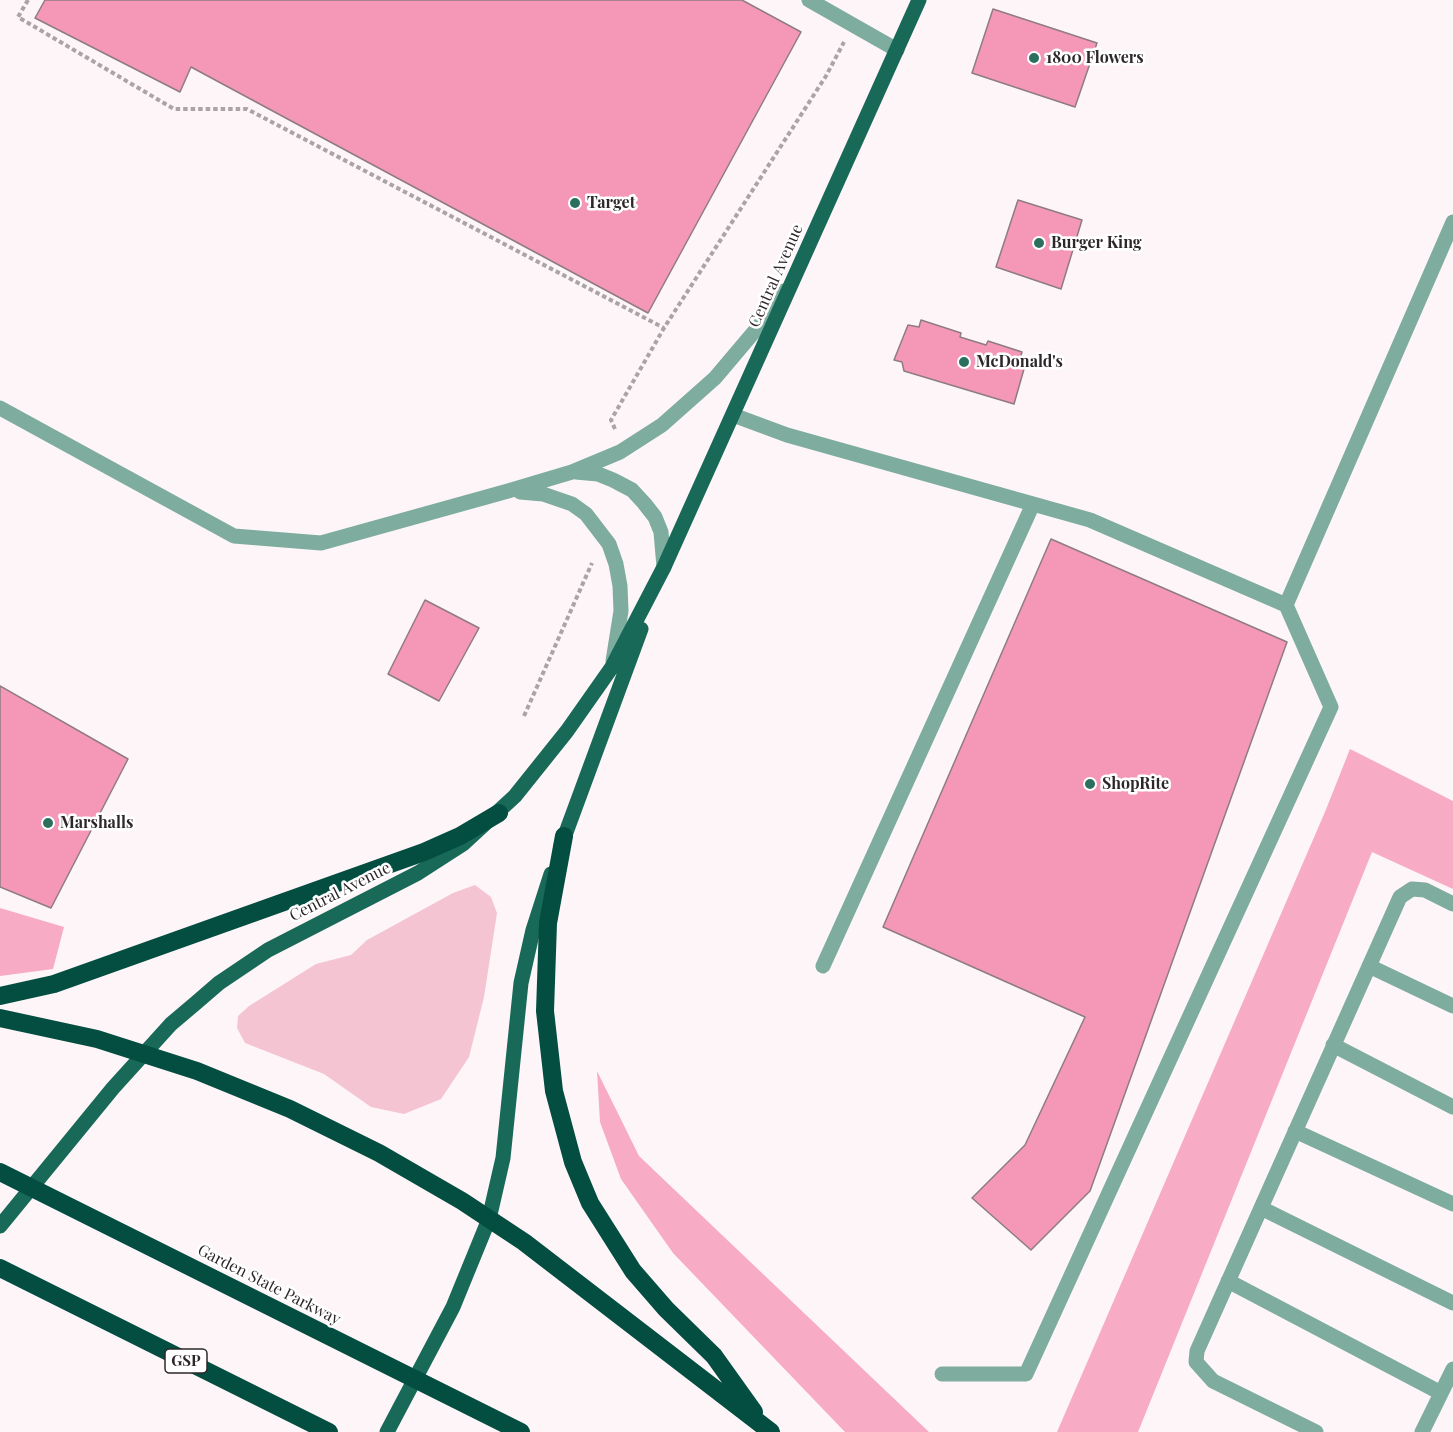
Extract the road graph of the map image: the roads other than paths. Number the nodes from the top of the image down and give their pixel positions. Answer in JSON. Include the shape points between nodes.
{"nodes":[{"id":1,"x":809,"y":0,"type":"edge"},
{"id":2,"x":919,"y":0,"type":"edge"},
{"id":3,"x":897,"y":50,"type":"junction"},
{"id":4,"x":1453,"y":222,"type":"edge"},
{"id":5,"x":798,"y":271,"type":"junction"},
{"id":6,"x":0,"y":408,"type":"edge"},
{"id":7,"x":733,"y":415,"type":"junction"},
{"id":8,"x":572,"y":472,"type":"junction"},
{"id":9,"x":508,"y":491,"type":"junction"},
{"id":10,"x":1033,"y":504,"type":"junction"},
{"id":11,"x":664,"y":567,"type":"junction"},
{"id":12,"x":1286,"y":605,"type":"junction"},
{"id":13,"x":612,"y":667,"type":"junction"},
{"id":14,"x":499,"y":813,"type":"junction"},
{"id":15,"x":564,"y":836,"type":"junction"},
{"id":16,"x":1453,"y":904,"type":"edge"},
{"id":17,"x":824,"y":966,"type":"dead end"},
{"id":18,"x":1369,"y":966,"type":"junction"},
{"id":19,"x":0,"y":996,"type":"edge"},
{"id":20,"x":1453,"y":1006,"type":"edge"},
{"id":21,"x":0,"y":1018,"type":"edge"},
{"id":22,"x":1334,"y":1045,"type":"junction"},
{"id":23,"x":144,"y":1053,"type":"junction"},
{"id":24,"x":1453,"y":1107,"type":"edge"},
{"id":25,"x":1295,"y":1131,"type":"junction"},
{"id":26,"x":0,"y":1172,"type":"edge"},
{"id":27,"x":1453,"y":1204,"type":"edge"},
{"id":28,"x":1261,"y":1208,"type":"junction"},
{"id":29,"x":489,"y":1219,"type":"junction"},
{"id":30,"x":0,"y":1226,"type":"edge"},
{"id":31,"x":0,"y":1268,"type":"edge"},
{"id":32,"x":1228,"y":1281,"type":"junction"},
{"id":33,"x":1453,"y":1303,"type":"edge"},
{"id":34,"x":1453,"y":1369,"type":"edge"},
{"id":35,"x":942,"y":1374,"type":"dead end"},
{"id":36,"x":1441,"y":1394,"type":"junction"},
{"id":37,"x":766,"y":1428,"type":"edge"},
{"id":38,"x":329,"y":1432,"type":"edge"},
{"id":39,"x":387,"y":1432,"type":"edge"},
{"id":40,"x":521,"y":1432,"type":"edge"},
{"id":41,"x":1316,"y":1432,"type":"edge"},
{"id":42,"x":1422,"y":1432,"type":"edge"}],
"edges":[{"from":1,"to":3,"type":"lane"},
{"from":2,"to":3,"type":"main road","name":"Central Avenue"},
{"from":3,"to":5,"type":"main road","name":"Central Avenue"},
{"from":4,"to":12,"type":"lane"},
{"from":5,"to":7,"type":"main road","name":"Central Avenue"},
{"from":5,"to":8,"type":"lane","via":[[759,326],[690,401],[620,453]]},
{"from":6,"to":9,"type":"lane","via":[[234,536],[321,543]]},
{"from":7,"to":10,"type":"lane","via":[[787,435]]},
{"from":7,"to":11,"type":"main road","name":"Central Avenue"},
{"from":8,"to":9,"type":"lane"},
{"from":8,"to":11,"type":"lane","via":[[598,474],[613,480],[644,502],[661,532]]},
{"from":9,"to":13,"type":"lane","via":[[543,494],[572,504],[586,514],[609,544],[621,603]]},
{"from":10,"to":12,"type":"lane","via":[[1090,519]]},
{"from":10,"to":17,"type":"lane"},
{"from":11,"to":13,"type":"main road","name":"Central Avenue"},
{"from":11,"to":15,"type":"main road","name":"Central Avenue"},
{"from":12,"to":35,"type":"lane","via":[[1331,707],[1026,1374]]},
{"from":13,"to":14,"type":"main road","name":"Central Avenue","via":[[549,755]]},
{"from":14,"to":19,"type":"highway","via":[[424,852],[54,984]]},
{"from":14,"to":23,"type":"main road","name":"Central Avenue","via":[[435,862],[244,965],[171,1024]]},
{"from":15,"to":29,"type":"main road","name":"Central Avenue","via":[[533,930],[521,982],[503,1158]]},
{"from":15,"to":37,"type":"highway","via":[[548,923],[545,1011],[554,1091],[573,1162],[590,1203],[633,1271],[714,1356]]},
{"from":16,"to":18,"type":"lane","via":[[1425,890],[1412,889],[1400,897]]},
{"from":18,"to":20,"type":"lane"},
{"from":18,"to":22,"type":"lane"},
{"from":21,"to":23,"type":"highway"},
{"from":22,"to":24,"type":"lane"},
{"from":22,"to":25,"type":"lane"},
{"from":23,"to":29,"type":"highway","via":[[197,1071],[337,1131],[426,1179]]},
{"from":23,"to":30,"type":"main road","name":"Central Avenue"},
{"from":25,"to":27,"type":"lane"},
{"from":25,"to":28,"type":"lane"},
{"from":26,"to":40,"type":"highway","name":"Garden State Parkway"},
{"from":28,"to":32,"type":"lane"},
{"from":28,"to":33,"type":"lane"},
{"from":29,"to":37,"type":"highway"},
{"from":29,"to":39,"type":"main road","name":"Central Avenue","via":[[457,1297]]},
{"from":31,"to":38,"type":"highway","number":"GSP"},
{"from":32,"to":36,"type":"lane"},
{"from":32,"to":41,"type":"lane","via":[[1197,1351],[1196,1362],[1213,1381]]},
{"from":34,"to":36,"type":"lane"},
{"from":36,"to":42,"type":"lane"}]}
